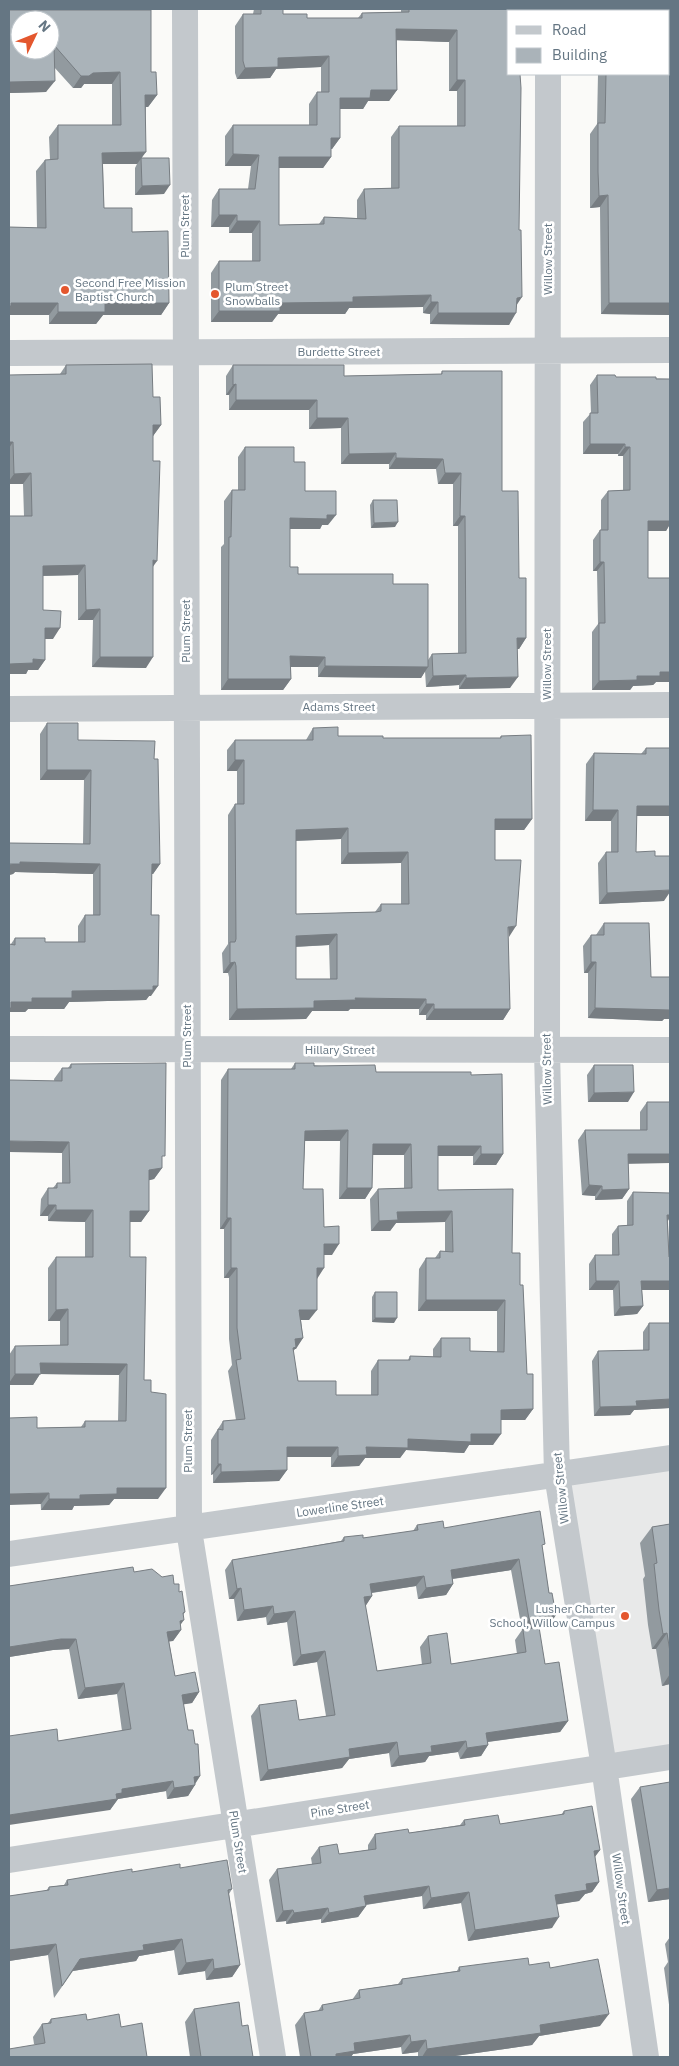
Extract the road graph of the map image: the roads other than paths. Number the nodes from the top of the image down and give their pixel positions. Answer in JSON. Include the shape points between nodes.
{"nodes":[{"id":1,"x":184,"y":9,"type":"edge"},
{"id":2,"x":548,"y":75,"type":"edge"},
{"id":3,"x":670,"y":350,"type":"edge"},
{"id":4,"x":548,"y":351,"type":"junction"},
{"id":5,"x":185,"y":352,"type":"junction"},
{"id":6,"x":9,"y":353,"type":"edge"},
{"id":7,"x":670,"y":705,"type":"edge"},
{"id":8,"x":547,"y":706,"type":"junction"},
{"id":9,"x":186,"y":708,"type":"junction"},
{"id":10,"x":9,"y":709,"type":"edge"},
{"id":11,"x":9,"y":1049,"type":"edge"},
{"id":12,"x":187,"y":1049,"type":"junction"},
{"id":13,"x":670,"y":1050,"type":"edge"},
{"id":14,"x":547,"y":1051,"type":"junction"},
{"id":15,"x":670,"y":1458,"type":"edge"},
{"id":16,"x":557,"y":1475,"type":"junction"},
{"id":17,"x":189,"y":1530,"type":"junction"},
{"id":18,"x":9,"y":1554,"type":"edge"},
{"id":19,"x":670,"y":1757,"type":"edge"},
{"id":20,"x":604,"y":1767,"type":"junction"},
{"id":21,"x":236,"y":1826,"type":"junction"},
{"id":22,"x":9,"y":1860,"type":"edge"},
{"id":23,"x":273,"y":2057,"type":"edge"},
{"id":24,"x":646,"y":2057,"type":"edge"}],
"edges":[{"from":1,"to":5,"type":"street","name":"Plum Street"},
{"from":2,"to":4,"type":"street","name":"Willow Street"},
{"from":3,"to":4,"type":"street","name":"Burdette Street"},
{"from":4,"to":5,"type":"street","name":"Burdette Street"},
{"from":4,"to":8,"type":"street","name":"Willow Street"},
{"from":5,"to":6,"type":"street","name":"Burdette Street"},
{"from":5,"to":9,"type":"street","name":"Plum Street"},
{"from":7,"to":8,"type":"street","name":"Adams Street"},
{"from":8,"to":9,"type":"street","name":"Adams Street"},
{"from":8,"to":14,"type":"street","name":"Willow Street"},
{"from":9,"to":10,"type":"street","name":"Adams Street"},
{"from":9,"to":12,"type":"street","name":"Plum Street"},
{"from":11,"to":12,"type":"street","name":"Hillary Street"},
{"from":12,"to":14,"type":"street","name":"Hillary Street"},
{"from":12,"to":17,"type":"street","name":"Plum Street"},
{"from":13,"to":14,"type":"street","name":"Hillary Street"},
{"from":14,"to":16,"type":"street","name":"Willow Street"},
{"from":15,"to":16,"type":"street","name":"Lowerline Street"},
{"from":16,"to":17,"type":"street","name":"Lowerline Street"},
{"from":16,"to":20,"type":"street","name":"Willow Street"},
{"from":17,"to":18,"type":"street","name":"Lowerline Street"},
{"from":17,"to":21,"type":"street","name":"Plum Street"},
{"from":19,"to":20,"type":"street","name":"Pine Street"},
{"from":20,"to":21,"type":"street","name":"Pine Street"},
{"from":20,"to":24,"type":"street","name":"Willow Street"},
{"from":21,"to":22,"type":"street","name":"Pine Street"},
{"from":21,"to":23,"type":"street","name":"Plum Street"}]}
